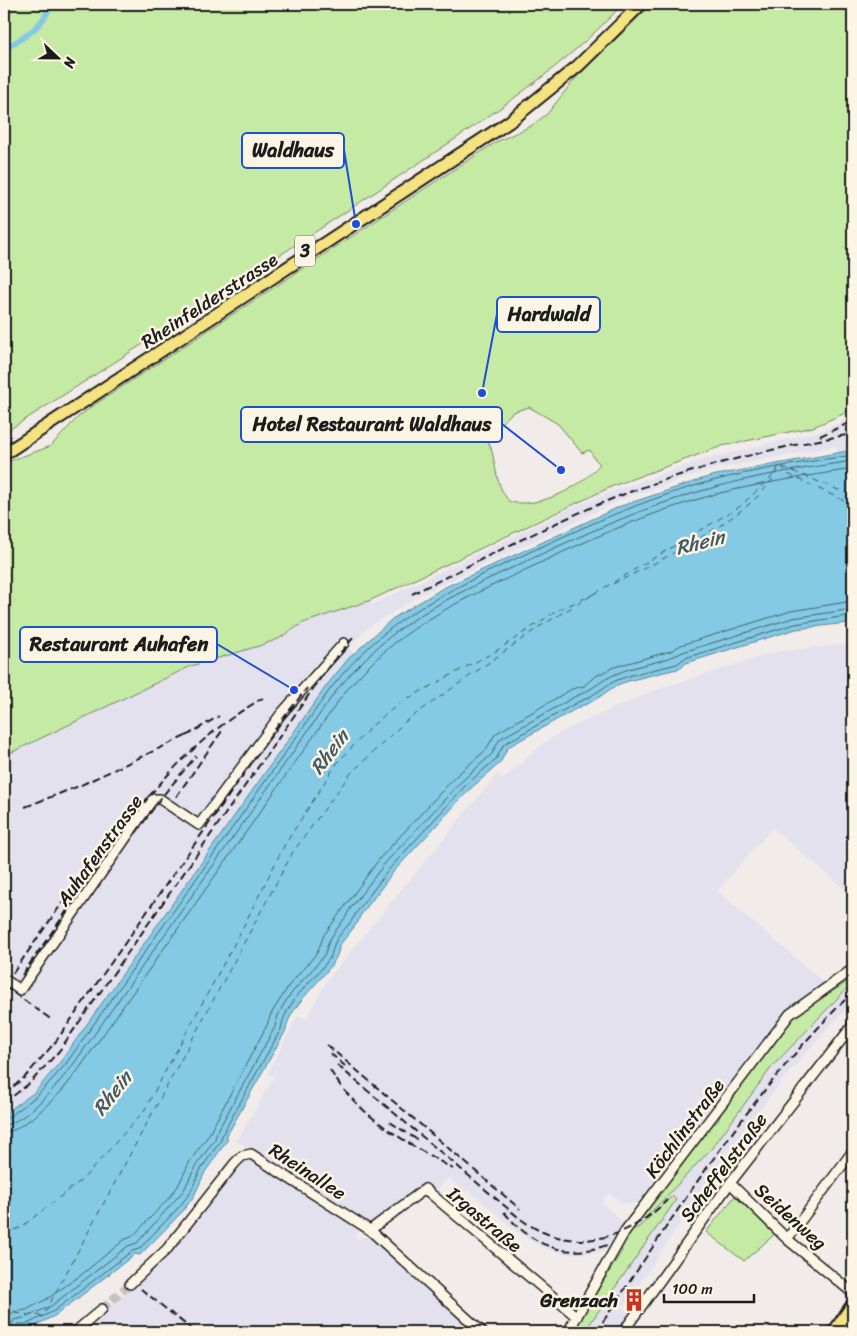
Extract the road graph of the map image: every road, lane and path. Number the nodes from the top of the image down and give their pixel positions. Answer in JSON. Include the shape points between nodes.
{"nodes":[{"id":1,"x":635,"y":4,"type":"edge"},
{"id":2,"x":641,"y":4,"type":"edge"},
{"id":3,"x":4,"y":447,"type":"edge"},
{"id":4,"x":4,"y":454,"type":"edge"},
{"id":5,"x":344,"y":643,"type":"dead end"},
{"id":6,"x":853,"y":969,"type":"edge"},
{"id":7,"x":4,"y":979,"type":"edge"},
{"id":8,"x":853,"y":1025,"type":"edge"},
{"id":9,"x":853,"y":1151,"type":"edge"},
{"id":10,"x":730,"y":1183,"type":"junction"},
{"id":11,"x":370,"y":1230,"type":"junction"},
{"id":12,"x":788,"y":1239,"type":"junction"},
{"id":13,"x":130,"y":1284,"type":"tunnel mouth"},
{"id":14,"x":853,"y":1292,"type":"edge"},
{"id":15,"x":853,"y":1304,"type":"edge"},
{"id":16,"x":102,"y":1309,"type":"tunnel mouth"},
{"id":17,"x":577,"y":1317,"type":"junction"},
{"id":18,"x":75,"y":1332,"type":"edge"},
{"id":19,"x":482,"y":1332,"type":"edge"},
{"id":20,"x":568,"y":1332,"type":"edge"},
{"id":21,"x":622,"y":1332,"type":"edge"},
{"id":22,"x":834,"y":1332,"type":"edge"}],
"edges":[{"from":1,"to":3,"type":"main road","name":"Rheinfelderstrasse","number":"3","via":[[578,60],[505,119]]},
{"from":2,"to":4,"type":"main road","name":"Rheinfelderstrasse","number":"3","via":[[578,66],[509,122]]},
{"from":5,"to":7,"type":"street","name":"Auhafenstrasse","via":[[281,714],[199,825],[160,799],[153,798],[20,990]]},
{"from":6,"to":17,"type":"street","name":"Köchlinstraße","via":[[790,1014],[625,1231]]},
{"from":8,"to":10,"type":"street","name":"Scheffelstraße"},
{"from":9,"to":12,"type":"street"},
{"from":10,"to":12,"type":"street","name":"Seidenweg"},
{"from":10,"to":21,"type":"street","name":"Scheffelstraße"},
{"from":11,"to":13,"type":"street","name":"Rheinallee","via":[[256,1156],[246,1155],[235,1162],[167,1249]]},
{"from":11,"to":17,"type":"street","name":"Irgastraße","via":[[426,1189]]},
{"from":11,"to":19,"type":"street","name":"Rheinallee"},
{"from":12,"to":14,"type":"street","name":"Seidenweg"},
{"from":15,"to":22,"type":"main road"},
{"from":16,"to":18,"type":"street"},
{"from":17,"to":20,"type":"street","name":"Köchlinstraße"}]}
